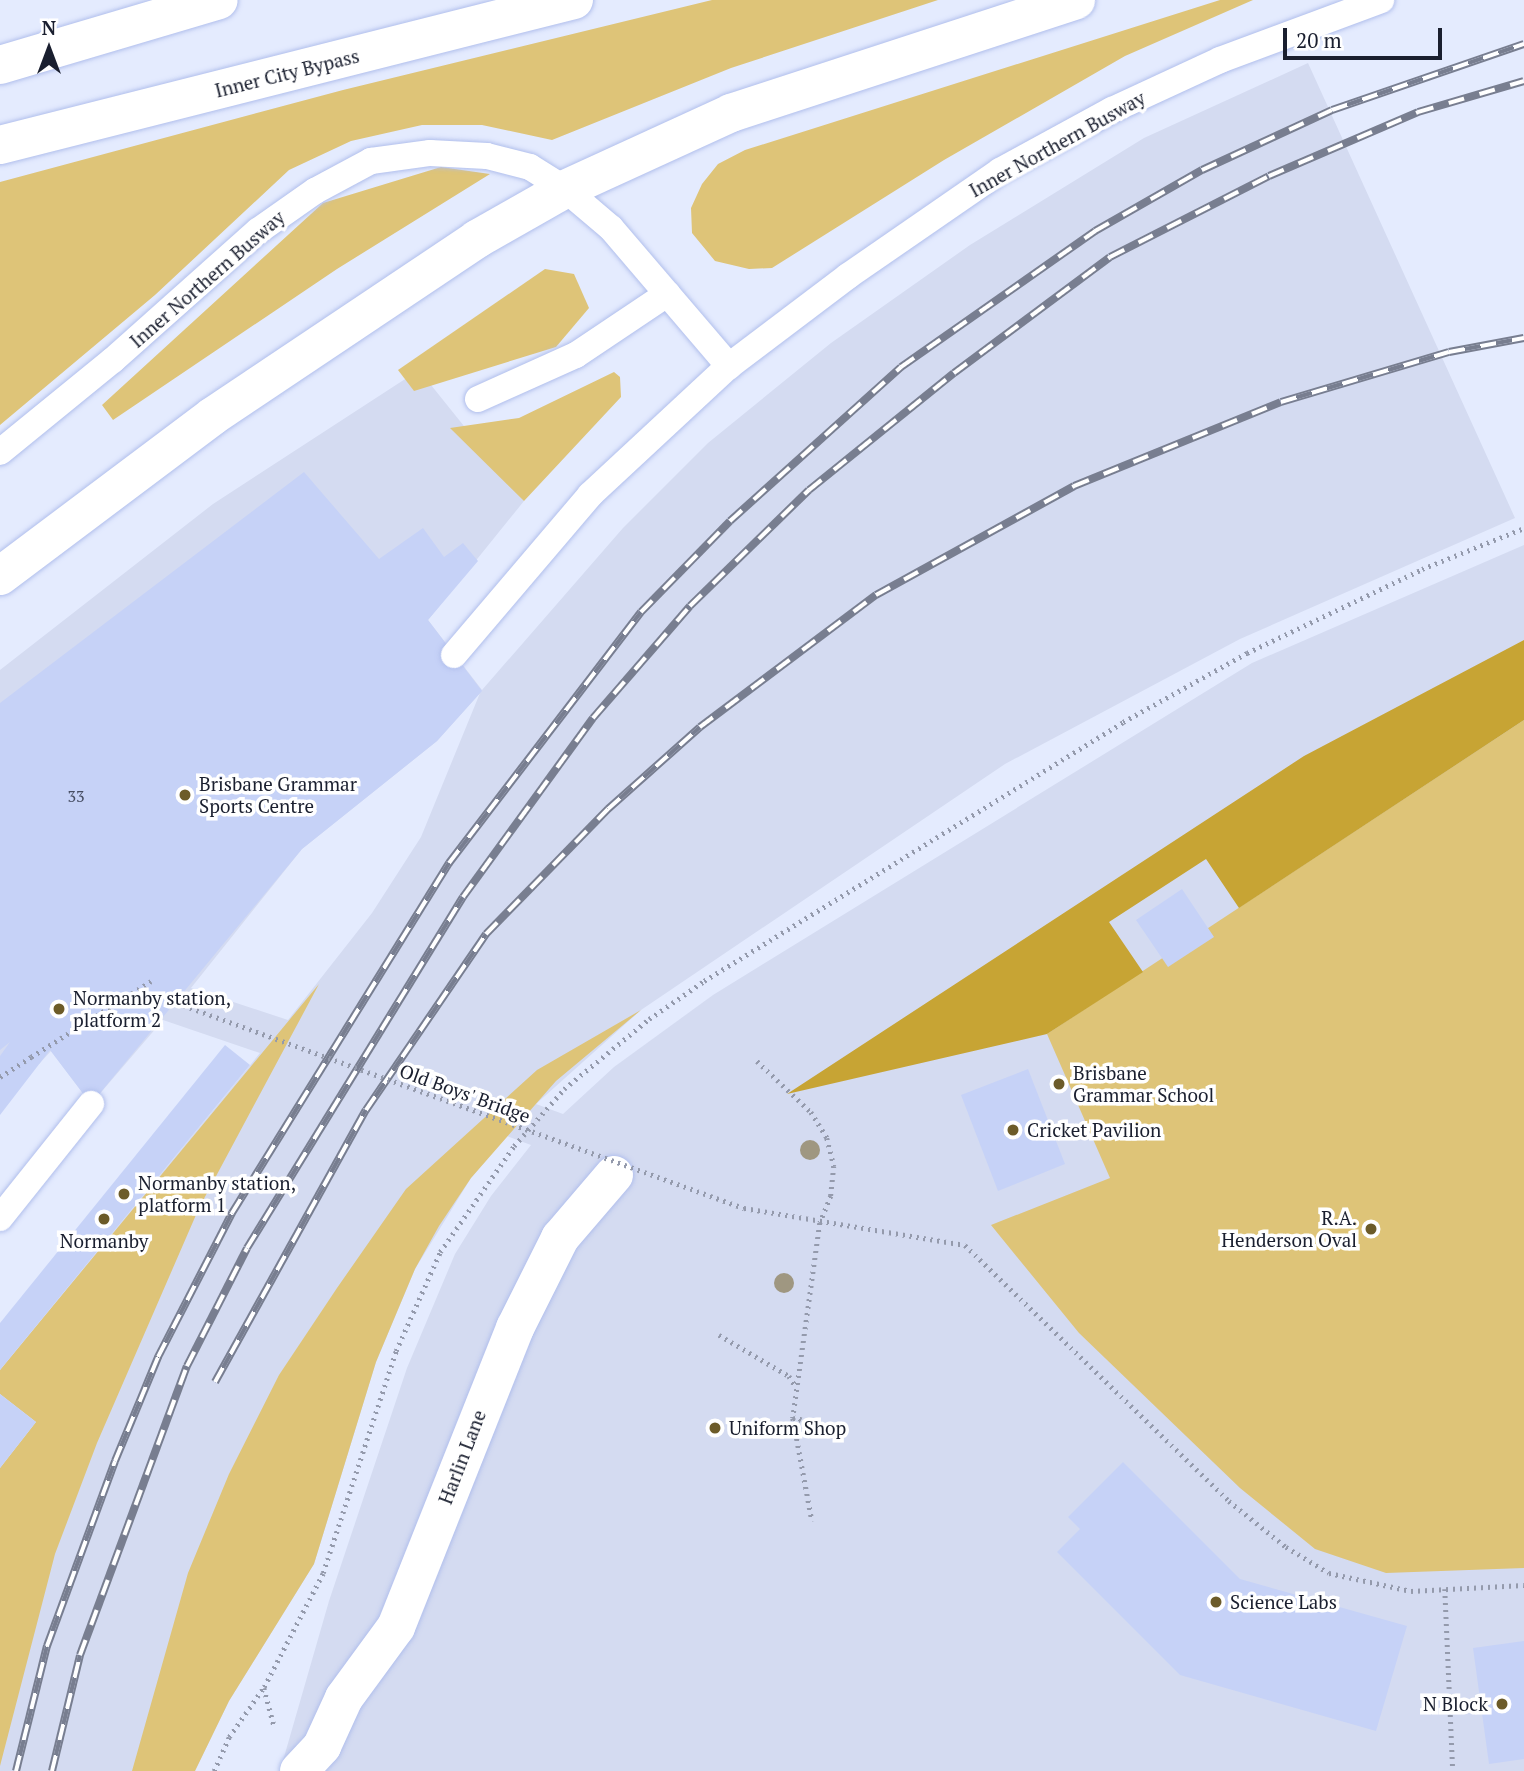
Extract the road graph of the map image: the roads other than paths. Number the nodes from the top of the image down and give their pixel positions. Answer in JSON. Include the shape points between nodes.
{"nodes":[{"id":1,"x":219,"y":0,"type":"edge"},
{"id":2,"x":574,"y":0,"type":"edge"},
{"id":3,"x":1076,"y":0,"type":"edge"},
{"id":4,"x":1381,"y":0,"type":"edge"},
{"id":5,"x":0,"y":65,"type":"edge"},
{"id":6,"x":0,"y":145,"type":"edge"},
{"id":7,"x":565,"y":189,"type":"junction"},
{"id":8,"x":667,"y":294,"type":"junction"},
{"id":9,"x":729,"y":366,"type":"junction"},
{"id":10,"x":478,"y":399,"type":"dead end"},
{"id":11,"x":0,"y":452,"type":"edge"},
{"id":12,"x":0,"y":576,"type":"edge"},
{"id":13,"x":454,"y":655,"type":"dead end"},
{"id":14,"x":91,"y":1104,"type":"dead end"},
{"id":15,"x":614,"y":1175,"type":"dead end"},
{"id":16,"x":0,"y":1218,"type":"edge"},
{"id":17,"x":314,"y":1763,"type":"edge"}],
"edges":[{"from":1,"to":5,"type":"main road"},
{"from":2,"to":6,"type":"main road","name":"Inner City Bypass"},
{"from":3,"to":7,"type":"main road","via":[[731,113]]},
{"from":4,"to":9,"type":"lane","name":"Inner Northern Busway","via":[[1220,60],[1112,110],[1000,171],[848,276]]},
{"from":7,"to":8,"type":"lane","name":"Inner Northern Busway","via":[[611,228]]},
{"from":7,"to":11,"type":"lane","name":"Inner Northern Busway","via":[[530,167],[487,156],[430,153],[371,161],[315,191],[258,230],[114,359]]},
{"from":7,"to":12,"type":"main road","via":[[477,239],[213,416]]},
{"from":8,"to":9,"type":"lane","name":"Inner Northern Busway"},
{"from":8,"to":10,"type":"lane","via":[[576,355]]},
{"from":9,"to":13,"type":"lane","name":"Inner Northern Busway","via":[[590,495]]},
{"from":14,"to":16,"type":"lane"},
{"from":15,"to":17,"type":"main road","name":"Harlin Lane","via":[[576,1216],[544,1267],[489,1390],[396,1627],[344,1698]]}]}
